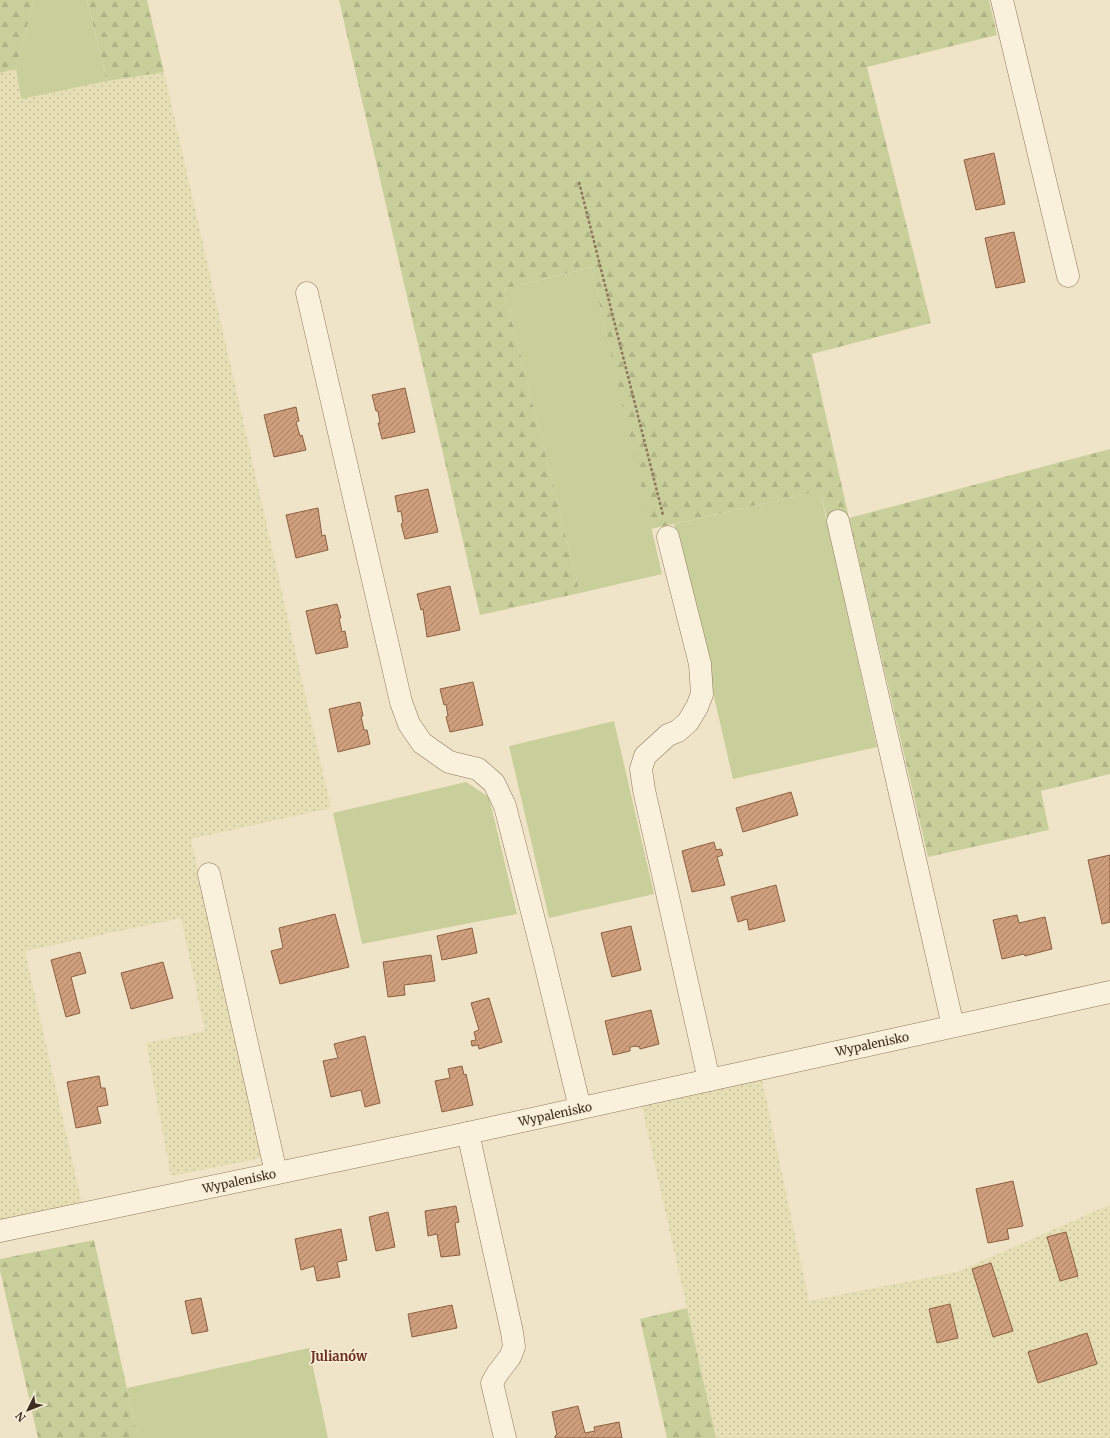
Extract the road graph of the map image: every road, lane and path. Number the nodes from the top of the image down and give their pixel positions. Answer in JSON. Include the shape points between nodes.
{"nodes":[{"id":1,"x":1002,"y":0,"type":"edge"},
{"id":2,"x":579,"y":182,"type":"dead end"},
{"id":3,"x":1068,"y":276,"type":"dead end"},
{"id":4,"x":307,"y":293,"type":"dead end"},
{"id":5,"x":838,"y":521,"type":"dead end"},
{"id":6,"x":668,"y":537,"type":"joint"},
{"id":7,"x":209,"y":874,"type":"dead end"},
{"id":8,"x":1110,"y":992,"type":"edge"},
{"id":9,"x":953,"y":1026,"type":"junction"},
{"id":10,"x":709,"y":1080,"type":"junction"},
{"id":11,"x":580,"y":1108,"type":"junction"},
{"id":12,"x":468,"y":1133,"type":"junction"},
{"id":13,"x":276,"y":1173,"type":"junction"},
{"id":14,"x":0,"y":1231,"type":"edge"},
{"id":15,"x":505,"y":1438,"type":"edge"}],
"edges":[{"from":1,"to":3,"type":"street"},
{"from":2,"to":6,"type":"path"},
{"from":4,"to":11,"type":"street","via":[[401,702],[409,724],[422,742],[449,762],[478,769],[494,783],[504,806]]},
{"from":5,"to":9,"type":"street"},
{"from":6,"to":10,"type":"street","via":[[700,664],[702,694],[688,722],[678,731],[668,735],[645,756],[641,769]]},
{"from":7,"to":13,"type":"street"},
{"from":8,"to":9,"type":"street","name":"Wypalenisko"},
{"from":9,"to":10,"type":"street","name":"Wypalenisko"},
{"from":10,"to":11,"type":"street","name":"Wypalenisko"},
{"from":11,"to":12,"type":"street","name":"Wypalenisko"},
{"from":12,"to":13,"type":"street","name":"Wypalenisko"},
{"from":12,"to":15,"type":"street","via":[[514,1347],[492,1383]]},
{"from":13,"to":14,"type":"street","name":"Wypalenisko"}]}
